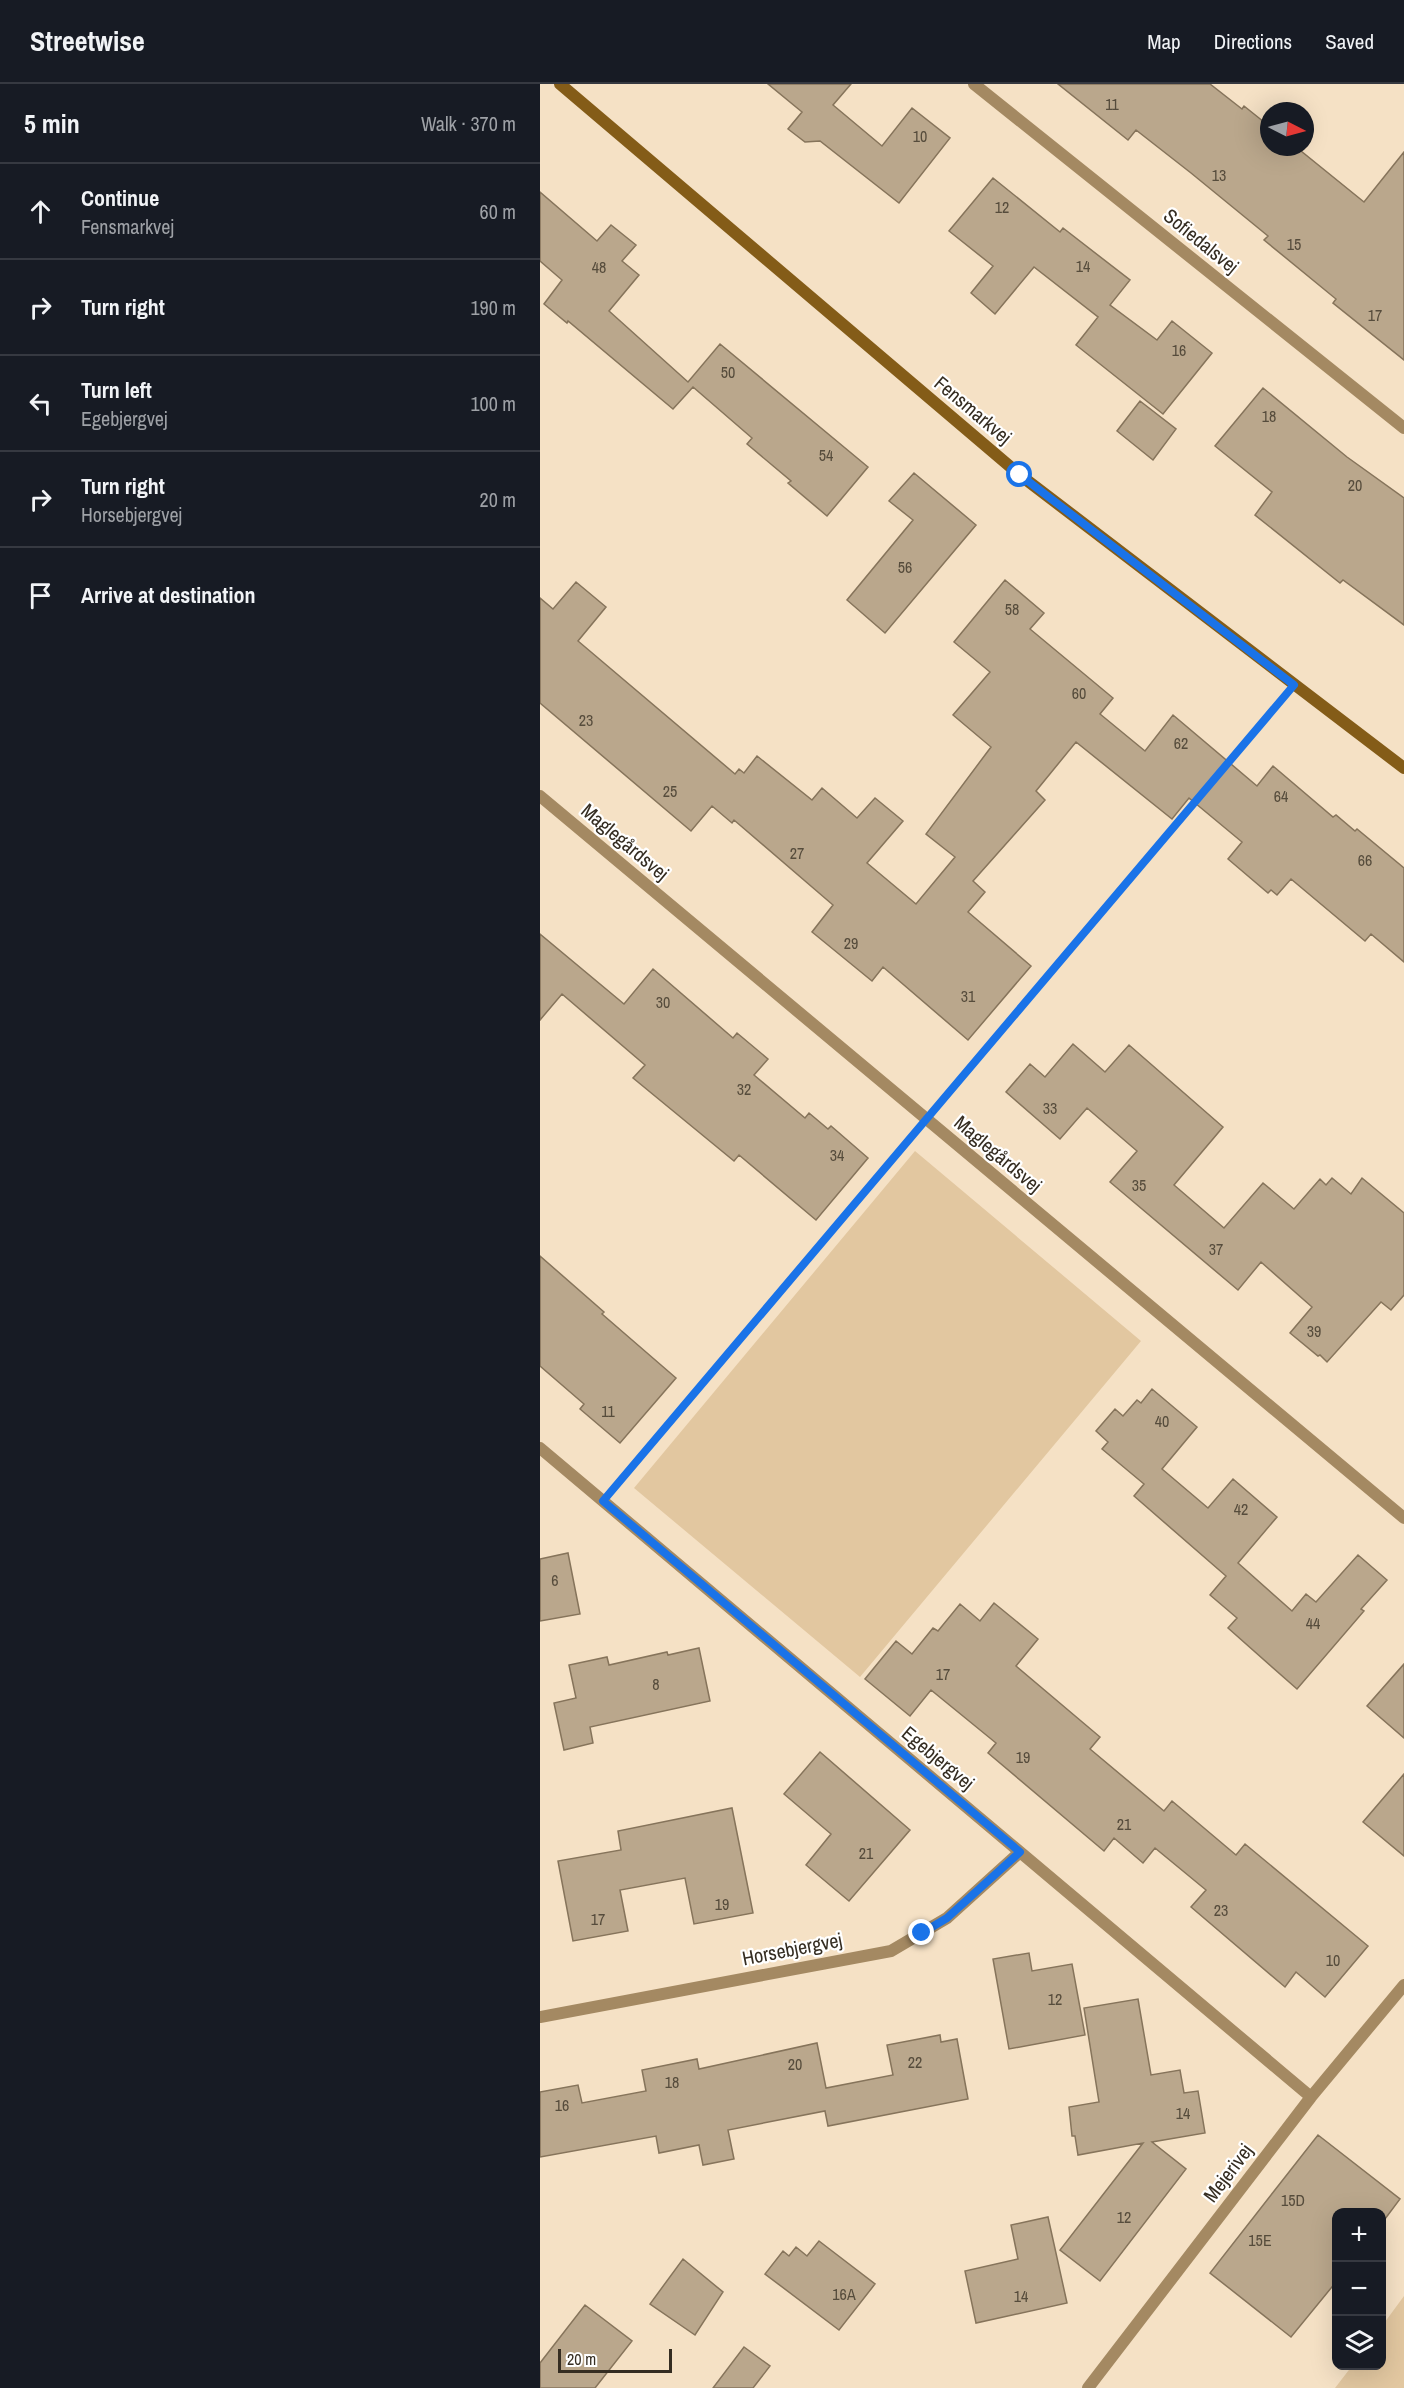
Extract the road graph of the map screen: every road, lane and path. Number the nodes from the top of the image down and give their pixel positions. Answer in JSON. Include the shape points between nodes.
{"nodes":[{"id":1,"x":560,"y":84,"type":"edge"},
{"id":2,"x":974,"y":84,"type":"edge"},
{"id":3,"x":1404,"y":428,"type":"edge"},
{"id":4,"x":1294,"y":685,"type":"junction"},
{"id":5,"x":1404,"y":768,"type":"edge"},
{"id":6,"x":540,"y":796,"type":"edge"},
{"id":7,"x":926,"y":1119,"type":"junction"},
{"id":8,"x":540,"y":1448,"type":"edge"},
{"id":9,"x":603,"y":1501,"type":"junction"},
{"id":10,"x":1404,"y":1518,"type":"edge"},
{"id":11,"x":1020,"y":1852,"type":"junction"},
{"id":12,"x":1404,"y":1984,"type":"edge"},
{"id":13,"x":540,"y":2017,"type":"edge"},
{"id":14,"x":1311,"y":2097,"type":"junction"},
{"id":15,"x":1088,"y":2388,"type":"edge"}],
"edges":[{"from":1,"to":4,"type":"street","name":"Fensmarkvej","via":[[1020,475]]},
{"from":2,"to":3,"type":"street","name":"Sofiedalsvej"},
{"from":4,"to":5,"type":"street","name":"Fensmarkvej"},
{"from":4,"to":7,"type":"path"},
{"from":6,"to":7,"type":"street","name":"Maglegårdsvej"},
{"from":7,"to":9,"type":"path"},
{"from":7,"to":10,"type":"street","name":"Maglegårdsvej"},
{"from":8,"to":9,"type":"street","name":"Egebjergvej"},
{"from":9,"to":11,"type":"street","name":"Egebjergvej"},
{"from":11,"to":13,"type":"street","name":"Horsebjergvej","via":[[947,1918],[891,1951]]},
{"from":11,"to":14,"type":"street","name":"Egebjergvej"},
{"from":12,"to":14,"type":"street","name":"Mejerivej"},
{"from":14,"to":15,"type":"street","name":"Mejerivej"}]}
